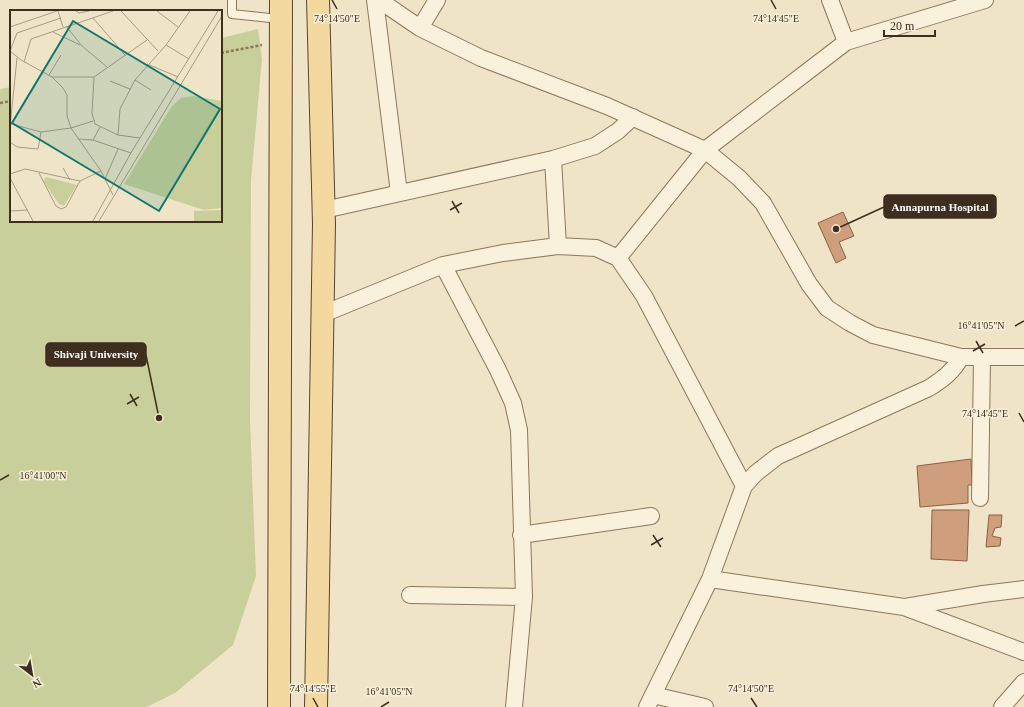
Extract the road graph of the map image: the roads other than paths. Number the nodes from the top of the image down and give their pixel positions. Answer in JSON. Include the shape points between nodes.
{"nodes":[{"id":1,"x":232,"y":0,"type":"edge"},
{"id":2,"x":318,"y":0,"type":"edge"},
{"id":3,"x":375,"y":0,"type":"edge"},
{"id":4,"x":379,"y":0,"type":"edge"},
{"id":5,"x":436,"y":0,"type":"edge"},
{"id":6,"x":830,"y":0,"type":"edge"},
{"id":7,"x":985,"y":0,"type":"edge"},
{"id":8,"x":281,"y":10,"type":"edge"},
{"id":9,"x":420,"y":28,"type":"junction"},
{"id":10,"x":846,"y":42,"type":"junction"},
{"id":11,"x":633,"y":117,"type":"junction"},
{"id":12,"x":705,"y":150,"type":"junction"},
{"id":13,"x":553,"y":159,"type":"junction"},
{"id":14,"x":399,"y":193,"type":"junction"},
{"id":15,"x":324,"y":210,"type":"junction"},
{"id":16,"x":558,"y":246,"type":"junction"},
{"id":17,"x":618,"y":258,"type":"junction"},
{"id":18,"x":443,"y":265,"type":"junction"},
{"id":19,"x":323,"y":314,"type":"junction"},
{"id":20,"x":961,"y":357,"type":"junction"},
{"id":21,"x":1024,"y":357,"type":"edge"},
{"id":22,"x":982,"y":358,"type":"junction"},
{"id":23,"x":744,"y":486,"type":"junction"},
{"id":24,"x":980,"y":498,"type":"dead end"},
{"id":25,"x":651,"y":516,"type":"dead end"},
{"id":26,"x":521,"y":535,"type":"junction"},
{"id":27,"x":710,"y":579,"type":"junction"},
{"id":28,"x":1024,"y":589,"type":"edge"},
{"id":29,"x":410,"y":595,"type":"dead end"},
{"id":30,"x":524,"y":597,"type":"junction"},
{"id":31,"x":904,"y":607,"type":"junction"},
{"id":32,"x":1024,"y":652,"type":"edge"},
{"id":33,"x":1024,"y":682,"type":"edge"},
{"id":34,"x":650,"y":701,"type":"edge"},
{"id":35,"x":279,"y":707,"type":"edge"},
{"id":36,"x":316,"y":707,"type":"edge"},
{"id":37,"x":514,"y":707,"type":"edge"},
{"id":38,"x":705,"y":707,"type":"edge"},
{"id":39,"x":1002,"y":707,"type":"edge"}],
"edges":[{"from":1,"to":8,"type":"lane","via":[[232,14]]},
{"from":2,"to":15,"type":"main road"},
{"from":3,"to":14,"type":"street"},
{"from":4,"to":9,"type":"street"},
{"from":5,"to":9,"type":"street"},
{"from":6,"to":10,"type":"street"},
{"from":7,"to":10,"type":"street"},
{"from":8,"to":35,"type":"main road"},
{"from":9,"to":11,"type":"street","via":[[481,58]]},
{"from":10,"to":12,"type":"street"},
{"from":11,"to":12,"type":"street"},
{"from":11,"to":13,"type":"street","via":[[618,132],[595,146]]},
{"from":12,"to":17,"type":"street"},
{"from":12,"to":20,"type":"street","via":[[739,178],[763,203],[809,284],[827,308],[873,335]]},
{"from":13,"to":14,"type":"street"},
{"from":13,"to":16,"type":"street"},
{"from":14,"to":15,"type":"street"},
{"from":15,"to":19,"type":"main road"},
{"from":16,"to":17,"type":"street","via":[[596,248]]},
{"from":16,"to":18,"type":"street","via":[[503,253]]},
{"from":17,"to":23,"type":"street","via":[[644,296]]},
{"from":18,"to":19,"type":"street"},
{"from":18,"to":26,"type":"street","via":[[513,403],[519,430]]},
{"from":19,"to":36,"type":"main road"},
{"from":20,"to":22,"type":"street"},
{"from":20,"to":23,"type":"street","via":[[944,379],[929,388],[778,456]]},
{"from":21,"to":22,"type":"street"},
{"from":22,"to":24,"type":"street"},
{"from":23,"to":27,"type":"street"},
{"from":25,"to":26,"type":"street"},
{"from":26,"to":30,"type":"street"},
{"from":27,"to":31,"type":"street"},
{"from":27,"to":34,"type":"street"},
{"from":28,"to":31,"type":"street"},
{"from":29,"to":30,"type":"street"},
{"from":30,"to":37,"type":"street"},
{"from":31,"to":32,"type":"street"},
{"from":33,"to":39,"type":"street"},
{"from":34,"to":38,"type":"street"}]}
